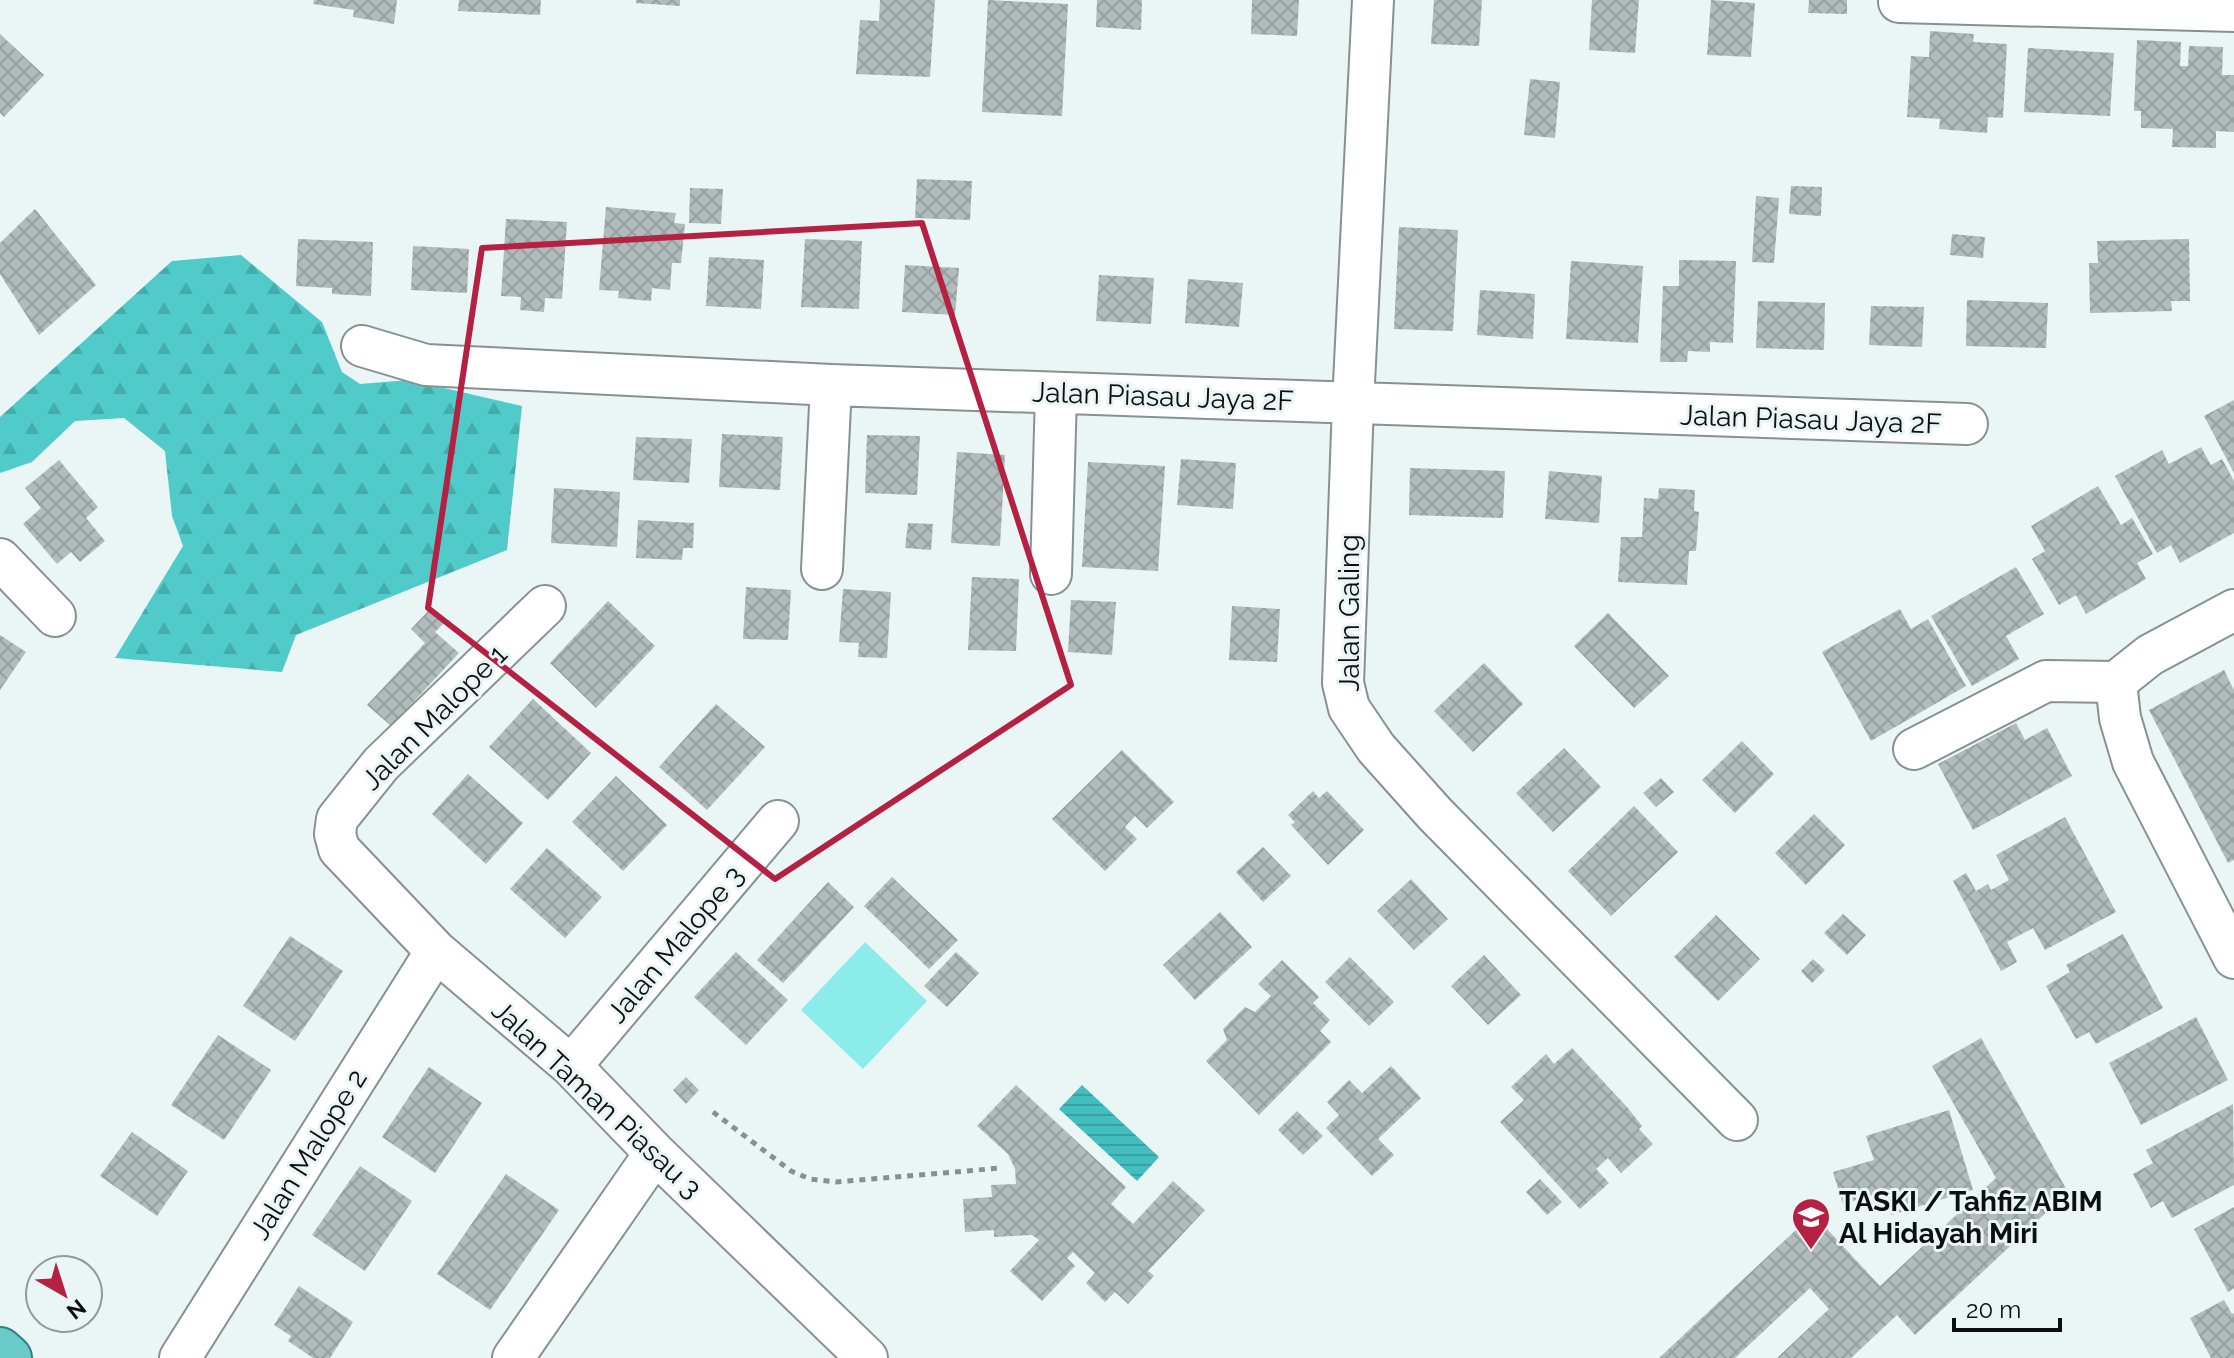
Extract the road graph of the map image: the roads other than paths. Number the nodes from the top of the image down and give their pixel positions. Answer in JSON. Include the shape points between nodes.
{"nodes":[{"id":1,"x":1373,"y":0,"type":"edge"},
{"id":2,"x":1899,"y":2,"type":"dead end"},
{"id":3,"x":2234,"y":11,"type":"edge"},
{"id":4,"x":362,"y":346,"type":"dead end"},
{"id":5,"x":831,"y":385,"type":"junction"},
{"id":6,"x":1056,"y":393,"type":"junction"},
{"id":7,"x":1353,"y":403,"type":"junction"},
{"id":8,"x":1967,"y":424,"type":"dead end"},
{"id":9,"x":0,"y":559,"type":"edge"},
{"id":10,"x":822,"y":569,"type":"dead end"},
{"id":11,"x":1051,"y":574,"type":"dead end"},
{"id":12,"x":545,"y":606,"type":"dead end"},
{"id":13,"x":2234,"y":610,"type":"edge"},
{"id":14,"x":55,"y":616,"type":"dead end"},
{"id":15,"x":2116,"y":682,"type":"junction"},
{"id":16,"x":1914,"y":749,"type":"dead end"},
{"id":17,"x":778,"y":821,"type":"dead end"},
{"id":18,"x":335,"y":834,"type":"joint"},
{"id":19,"x":436,"y":951,"type":"junction"},
{"id":20,"x":2234,"y":958,"type":"edge"},
{"id":21,"x":571,"y":1066,"type":"junction"},
{"id":22,"x":1737,"y":1120,"type":"dead end"},
{"id":23,"x":655,"y":1153,"type":"junction"},
{"id":24,"x":0,"y":1350,"type":"edge"},
{"id":25,"x":9,"y":1358,"type":"edge"},
{"id":26,"x":180,"y":1358,"type":"edge"},
{"id":27,"x":513,"y":1358,"type":"edge"},
{"id":28,"x":867,"y":1358,"type":"edge"}],
"edges":[{"from":1,"to":7,"type":"street","name":"Jalan Galing"},
{"from":2,"to":3,"type":"street"},
{"from":4,"to":5,"type":"street","name":"Jalan Piasau Jaya 2F","via":[[426,365]]},
{"from":5,"to":6,"type":"street","name":"Jalan Piasau Jaya 2F"},
{"from":5,"to":10,"type":"street"},
{"from":6,"to":7,"type":"street","name":"Jalan Piasau Jaya 2F"},
{"from":6,"to":11,"type":"street"},
{"from":7,"to":8,"type":"street","name":"Jalan Piasau Jaya 2F"},
{"from":7,"to":22,"type":"street","name":"Jalan Galing","via":[[1343,683],[1354,717],[1435,814]]},
{"from":9,"to":14,"type":"street"},
{"from":12,"to":18,"type":"street","name":"Jalan Malope 1","via":[[381,764],[337,819]]},
{"from":13,"to":15,"type":"street","via":[[2150,655]]},
{"from":15,"to":16,"type":"street","via":[[2046,681]]},
{"from":15,"to":20,"type":"street","via":[[2133,762]]},
{"from":17,"to":21,"type":"street","name":"Jalan Malope 3"},
{"from":18,"to":19,"type":"street","name":"Jalan Taman Piasau 3","via":[[339,849]]},
{"from":19,"to":21,"type":"street","name":"Jalan Taman Piasau 3"},
{"from":19,"to":26,"type":"street","name":"Jalan Malope 2"},
{"from":21,"to":23,"type":"street","name":"Jalan Taman Piasau 3"},
{"from":23,"to":27,"type":"street"},
{"from":23,"to":28,"type":"street","name":"Jalan Taman Piasau 3"},
{"from":24,"to":25,"type":"highway"}]}
